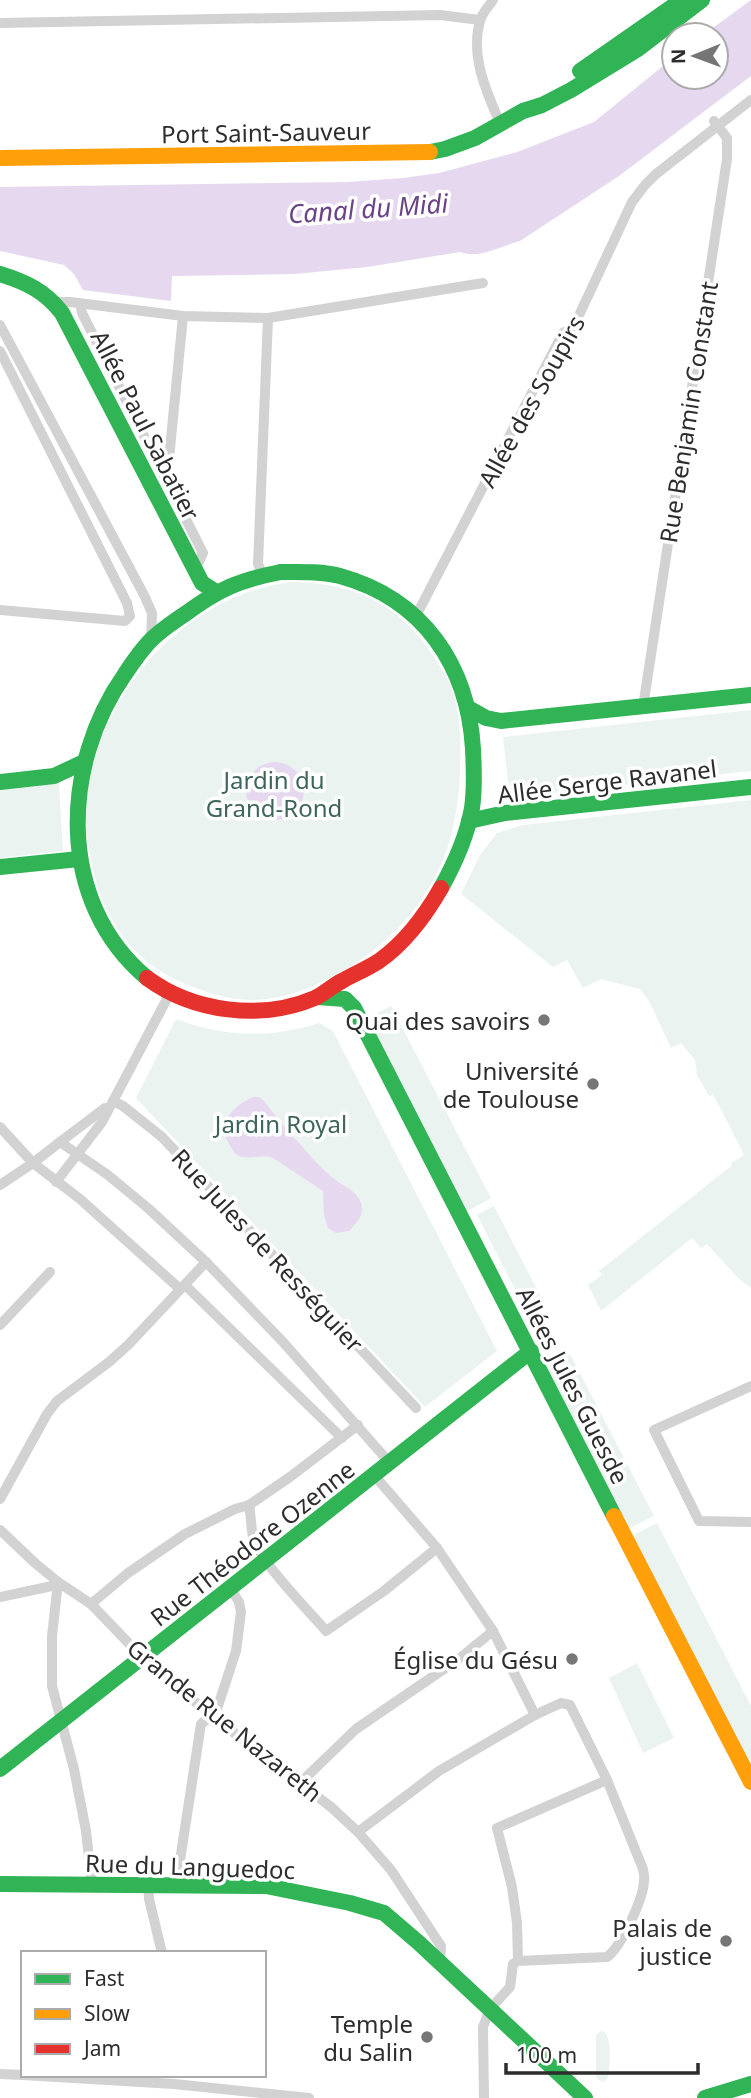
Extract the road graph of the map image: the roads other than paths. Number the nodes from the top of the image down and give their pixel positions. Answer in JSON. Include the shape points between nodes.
{"nodes":[{"id":1,"x":493,"y":0,"type":"edge"},
{"id":2,"x":682,"y":0,"type":"edge"},
{"id":3,"x":702,"y":0,"type":"edge"},
{"id":4,"x":480,"y":20,"type":"junction"},
{"id":5,"x":0,"y":23,"type":"edge"},
{"id":6,"x":751,"y":100,"type":"edge"},
{"id":7,"x":523,"y":111,"type":"junction"},
{"id":8,"x":500,"y":123,"type":"junction"},
{"id":9,"x":715,"y":123,"type":"junction"},
{"id":10,"x":0,"y":158,"type":"edge"},
{"id":11,"x":1,"y":279,"type":"edge"},
{"id":12,"x":483,"y":284,"type":"dead end"},
{"id":13,"x":55,"y":302,"type":"junction"},
{"id":14,"x":80,"y":304,"type":"junction"},
{"id":15,"x":183,"y":316,"type":"junction"},
{"id":16,"x":268,"y":318,"type":"junction"},
{"id":17,"x":0,"y":325,"type":"edge"},
{"id":18,"x":0,"y":351,"type":"edge"},
{"id":19,"x":158,"y":466,"type":"junction"},
{"id":20,"x":107,"y":526,"type":"junction"},
{"id":21,"x":92,"y":534,"type":"junction"},
{"id":22,"x":194,"y":570,"type":"junction"},
{"id":23,"x":263,"y":576,"type":"junction"},
{"id":24,"x":216,"y":592,"type":"junction"},
{"id":25,"x":0,"y":610,"type":"edge"},
{"id":26,"x":416,"y":616,"type":"junction"},
{"id":27,"x":151,"y":640,"type":"junction"},
{"id":28,"x":751,"y":695,"type":"edge"},
{"id":29,"x":643,"y":707,"type":"junction"},
{"id":30,"x":470,"y":709,"type":"junction"},
{"id":31,"x":84,"y":762,"type":"junction"},
{"id":32,"x":0,"y":782,"type":"edge"},
{"id":33,"x":751,"y":787,"type":"edge"},
{"id":34,"x":469,"y":821,"type":"junction"},
{"id":35,"x":79,"y":859,"type":"junction"},
{"id":36,"x":0,"y":867,"type":"edge"},
{"id":37,"x":368,"y":968,"type":"junction"},
{"id":38,"x":170,"y":993,"type":"junction"},
{"id":39,"x":317,"y":997,"type":"junction"},
{"id":40,"x":354,"y":1008,"type":"junction"},
{"id":41,"x":113,"y":1101,"type":"junction"},
{"id":42,"x":0,"y":1127,"type":"edge"},
{"id":43,"x":60,"y":1142,"type":"junction"},
{"id":44,"x":78,"y":1154,"type":"junction"},
{"id":45,"x":33,"y":1163,"type":"junction"},
{"id":46,"x":56,"y":1181,"type":"junction"},
{"id":47,"x":0,"y":1185,"type":"edge"},
{"id":48,"x":205,"y":1262,"type":"junction"},
{"id":49,"x":50,"y":1272,"type":"dead end"},
{"id":50,"x":182,"y":1287,"type":"junction"},
{"id":51,"x":0,"y":1325,"type":"edge"},
{"id":52,"x":531,"y":1351,"type":"junction"},
{"id":53,"x":751,"y":1386,"type":"edge"},
{"id":54,"x":416,"y":1408,"type":"dead end"},
{"id":55,"x":358,"y":1425,"type":"junction"},
{"id":56,"x":342,"y":1438,"type":"junction"},
{"id":57,"x":389,"y":1462,"type":"junction"},
{"id":58,"x":374,"y":1475,"type":"junction"},
{"id":59,"x":0,"y":1499,"type":"edge"},
{"id":60,"x":250,"y":1505,"type":"junction"},
{"id":61,"x":751,"y":1522,"type":"edge"},
{"id":62,"x":0,"y":1530,"type":"edge"},
{"id":63,"x":438,"y":1548,"type":"junction"},
{"id":64,"x":267,"y":1560,"type":"junction"},
{"id":65,"x":35,"y":1563,"type":"junction"},
{"id":66,"x":58,"y":1582,"type":"junction"},
{"id":67,"x":231,"y":1589,"type":"junction"},
{"id":68,"x":31,"y":1590,"type":"junction"},
{"id":69,"x":0,"y":1597,"type":"edge"},
{"id":70,"x":91,"y":1604,"type":"junction"},
{"id":71,"x":493,"y":1631,"type":"junction"},
{"id":72,"x":143,"y":1658,"type":"junction"},
{"id":73,"x":535,"y":1715,"type":"junction"},
{"id":74,"x":212,"y":1716,"type":"junction"},
{"id":75,"x":62,"y":1719,"type":"junction"},
{"id":76,"x":0,"y":1769,"type":"edge"},
{"id":77,"x":607,"y":1780,"type":"junction"},
{"id":78,"x":751,"y":1782,"type":"edge"},
{"id":79,"x":300,"y":1783,"type":"junction"},
{"id":80,"x":358,"y":1832,"type":"junction"},
{"id":81,"x":148,"y":1883,"type":"junction"},
{"id":82,"x":0,"y":1884,"type":"edge"},
{"id":83,"x":178,"y":1884,"type":"junction"},
{"id":84,"x":92,"y":1885,"type":"junction"},
{"id":85,"x":162,"y":1951,"type":"edge"},
{"id":86,"x":518,"y":1961,"type":"junction"},
{"id":87,"x":440,"y":1963,"type":"junction"},
{"id":88,"x":489,"y":2010,"type":"junction"},
{"id":89,"x":0,"y":2074,"type":"edge"},
{"id":90,"x":21,"y":2075,"type":"edge"},
{"id":91,"x":83,"y":2077,"type":"edge"},
{"id":92,"x":174,"y":2080,"type":"edge"},
{"id":93,"x":751,"y":2084,"type":"edge"},
{"id":94,"x":309,"y":2098,"type":"edge"},
{"id":95,"x":484,"y":2098,"type":"edge"},
{"id":96,"x":585,"y":2098,"type":"edge"},
{"id":97,"x":705,"y":2098,"type":"edge"}],
"edges":[{"from":1,"to":4,"type":"street"},
{"from":2,"to":7,"type":"main road"},
{"from":3,"to":7,"type":"main road","via":[[638,48],[570,90]]},
{"from":4,"to":5,"type":"street","via":[[440,15]]},
{"from":4,"to":8,"type":"street","via":[[480,67]]},
{"from":6,"to":9,"type":"street","name":"Allée des Soupirs"},
{"from":7,"to":8,"type":"main road","name":"Port Saint-Sauveur"},
{"from":8,"to":10,"type":"main road","name":"Port Saint-Sauveur","via":[[458,145],[430,152]]},
{"from":9,"to":26,"type":"street","name":"Allée des Soupirs","via":[[632,202],[574,326],[563,333]]},
{"from":9,"to":29,"type":"street","name":"Rue Benjamin Constant","via":[[727,138],[727,159]]},
{"from":11,"to":13,"type":"main road","via":[[35,286]]},
{"from":12,"to":16,"type":"street"},
{"from":13,"to":14,"type":"street"},
{"from":13,"to":22,"type":"main road","name":"Allée Paul Sabatier"},
{"from":14,"to":15,"type":"street"},
{"from":14,"to":19,"type":"street","name":"Allée Paul Sabatier"},
{"from":15,"to":16,"type":"street"},
{"from":15,"to":19,"type":"street","via":[[169,459]]},
{"from":16,"to":23,"type":"street","via":[[258,564]]},
{"from":17,"to":20,"type":"street"},
{"from":18,"to":21,"type":"street"},
{"from":19,"to":22,"type":"street","name":"Allée Paul Sabatier","via":[[203,553]]},
{"from":20,"to":21,"type":"street"},
{"from":20,"to":27,"type":"street","via":[[152,612]]},
{"from":21,"to":25,"type":"street","via":[[127,603],[130,616],[125,621]]},
{"from":22,"to":24,"type":"main road","name":"Allée Paul Sabatier","via":[[202,583]]},
{"from":23,"to":24,"type":"main road"},
{"from":23,"to":26,"type":"main road","via":[[315,572],[340,576],[389,596]]},
{"from":24,"to":27,"type":"main road"},
{"from":26,"to":30,"type":"main road","via":[[454,666]]},
{"from":27,"to":31,"type":"main road","via":[[116,684],[97,719]]},
{"from":28,"to":29,"type":"main road"},
{"from":29,"to":30,"type":"main road","via":[[501,721]]},
{"from":30,"to":34,"type":"main road","via":[[474,778]]},
{"from":31,"to":32,"type":"main road","via":[[54,776]]},
{"from":31,"to":35,"type":"main road","via":[[78,792]]},
{"from":33,"to":34,"type":"main road","name":"Allée Serge Ravanel","via":[[505,813]]},
{"from":34,"to":37,"type":"main road","via":[[455,863],[425,913],[399,943]]},
{"from":35,"to":36,"type":"main road"},
{"from":35,"to":38,"type":"main road","via":[[107,935],[135,967]]},
{"from":37,"to":39,"type":"main road"},
{"from":37,"to":40,"type":"main road","via":[[357,984]]},
{"from":38,"to":39,"type":"main road","via":[[225,1009],[256,1011]]},
{"from":38,"to":41,"type":"street"},
{"from":39,"to":40,"type":"main road","via":[[345,999]]},
{"from":40,"to":52,"type":"main road","name":"Allées Jules Guesde"},
{"from":41,"to":43,"type":"street"},
{"from":41,"to":44,"type":"street"},
{"from":41,"to":54,"type":"street","name":"Rue Jules de Rességuier","via":[[162,1137]]},
{"from":42,"to":45,"type":"street"},
{"from":43,"to":44,"type":"street"},
{"from":43,"to":45,"type":"street"},
{"from":44,"to":46,"type":"street"},
{"from":44,"to":48,"type":"street","via":[[149,1209]]},
{"from":45,"to":46,"type":"street"},
{"from":45,"to":47,"type":"street"},
{"from":46,"to":50,"type":"street"},
{"from":48,"to":50,"type":"street"},
{"from":48,"to":55,"type":"street"},
{"from":49,"to":51,"type":"street"},
{"from":50,"to":56,"type":"street"},
{"from":50,"to":59,"type":"street","via":[[109,1362],[57,1401]]},
{"from":52,"to":57,"type":"main road","name":"Rue Théodore Ozenne"},
{"from":52,"to":78,"type":"main road","name":"Allées Jules Guesde"},
{"from":53,"to":61,"type":"street","via":[[654,1430],[698,1521]]},
{"from":55,"to":56,"type":"street"},
{"from":55,"to":57,"type":"street"},
{"from":56,"to":60,"type":"street"},
{"from":57,"to":58,"type":"main road","name":"Rue Théodore Ozenne"},
{"from":58,"to":63,"type":"street"},
{"from":58,"to":64,"type":"main road","name":"Rue Théodore Ozenne"},
{"from":60,"to":64,"type":"street","via":[[254,1538]]},
{"from":60,"to":70,"type":"street","via":[[185,1534]]},
{"from":62,"to":65,"type":"street","name":"Grande Rue Nazareth"},
{"from":63,"to":64,"type":"street","via":[[327,1631]]},
{"from":63,"to":71,"type":"street"},
{"from":64,"to":67,"type":"main road","name":"Rue Théodore Ozenne"},
{"from":65,"to":66,"type":"street","name":"Grande Rue Nazareth"},
{"from":65,"to":68,"type":"street","via":[[37,1584]]},
{"from":66,"to":68,"type":"street"},
{"from":66,"to":70,"type":"street","name":"Grande Rue Nazareth"},
{"from":66,"to":75,"type":"street","via":[[51,1671]]},
{"from":67,"to":72,"type":"main road","name":"Rue Théodore Ozenne"},
{"from":67,"to":74,"type":"street","via":[[241,1612],[238,1636]]},
{"from":68,"to":69,"type":"street"},
{"from":70,"to":72,"type":"street","name":"Grande Rue Nazareth"},
{"from":71,"to":73,"type":"street"},
{"from":71,"to":79,"type":"street","via":[[356,1729]]},
{"from":72,"to":74,"type":"street","name":"Grande Rue Nazareth"},
{"from":72,"to":75,"type":"main road","name":"Rue Théodore Ozenne"},
{"from":73,"to":77,"type":"street","via":[[561,1703],[570,1705]]},
{"from":73,"to":80,"type":"street","via":[[439,1770]]},
{"from":74,"to":79,"type":"street","name":"Grande Rue Nazareth"},
{"from":74,"to":83,"type":"street","via":[[201,1724]]},
{"from":75,"to":76,"type":"main road","name":"Rue Théodore Ozenne"},
{"from":75,"to":84,"type":"street","via":[[84,1819]]},
{"from":77,"to":86,"type":"street","via":[[497,1828],[512,1887]]},
{"from":77,"to":86,"type":"street","via":[[645,1880],[626,1931],[615,1952],[607,1957]]},
{"from":79,"to":80,"type":"street","name":"Grande Rue Nazareth"},
{"from":80,"to":87,"type":"street","name":"Grande Rue Nazareth","via":[[391,1870],[440,1946]]},
{"from":81,"to":83,"type":"main road","name":"Rue du Languedoc"},
{"from":81,"to":84,"type":"main road","name":"Rue du Languedoc"},
{"from":81,"to":85,"type":"street"},
{"from":82,"to":84,"type":"main road","name":"Rue du Languedoc"},
{"from":83,"to":87,"type":"main road","name":"Rue du Languedoc","via":[[266,1886],[384,1913]]},
{"from":86,"to":88,"type":"street","via":[[513,1964],[510,1987]]},
{"from":87,"to":88,"type":"main road","name":"Rue du Languedoc"},
{"from":88,"to":95,"type":"street","via":[[483,2027]]},
{"from":88,"to":96,"type":"main road","name":"Rue du Languedoc"},
{"from":89,"to":90,"type":"street"},
{"from":91,"to":92,"type":"street"},
{"from":92,"to":94,"type":"street"},
{"from":93,"to":97,"type":"main road"}]}
